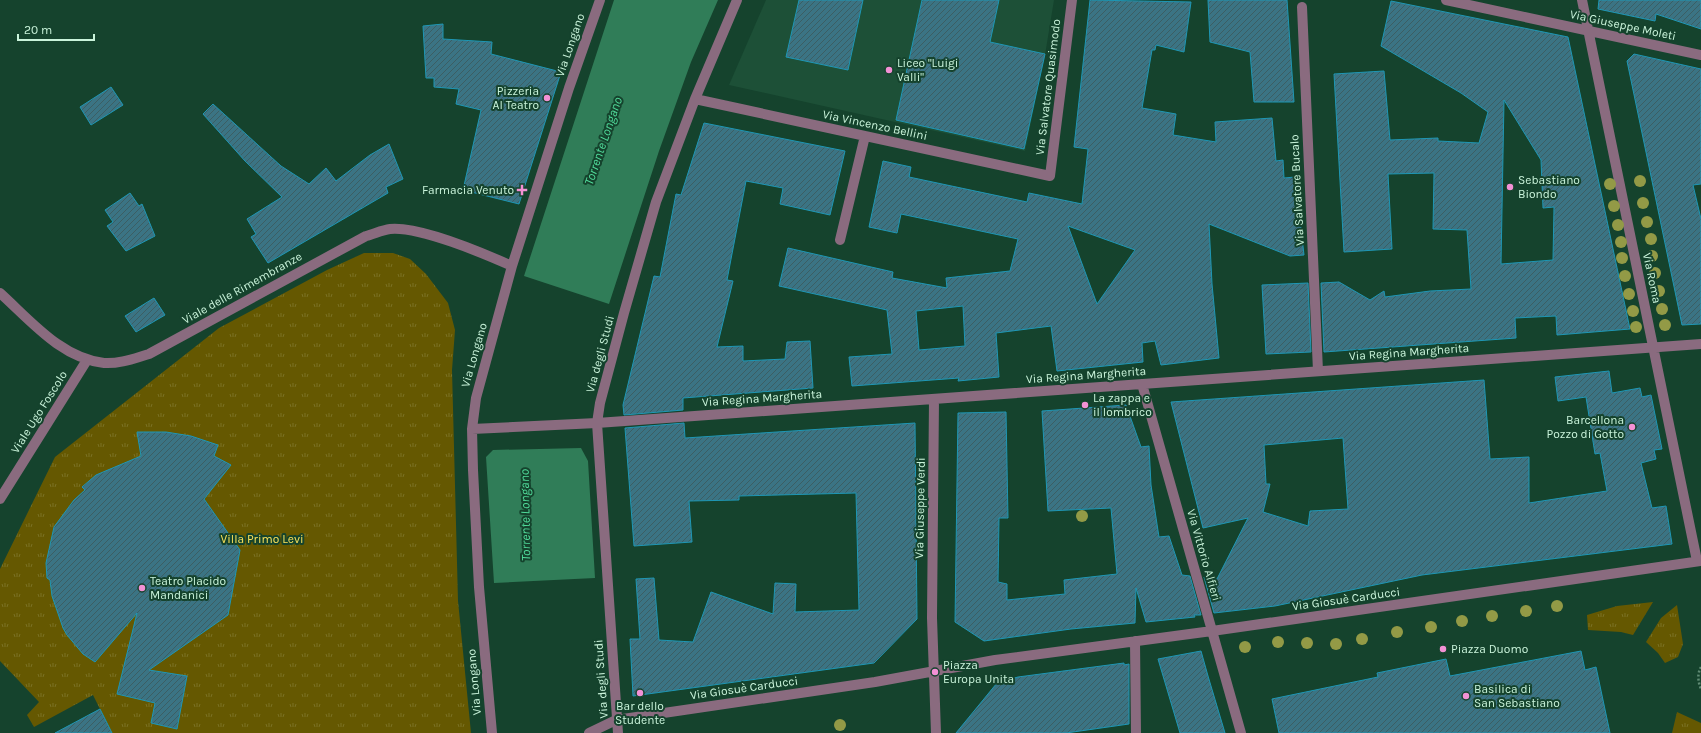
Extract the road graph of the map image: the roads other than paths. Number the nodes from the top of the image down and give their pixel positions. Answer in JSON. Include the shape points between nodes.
{"nodes":[{"id":1,"x":600,"y":0,"type":"edge"},
{"id":2,"x":737,"y":0,"type":"edge"},
{"id":3,"x":1072,"y":0,"type":"edge"},
{"id":4,"x":1446,"y":0,"type":"edge"},
{"id":5,"x":1582,"y":0,"type":"edge"},
{"id":6,"x":1302,"y":8,"type":"dead end"},
{"id":7,"x":1589,"y":31,"type":"junction"},
{"id":8,"x":1701,"y":55,"type":"edge"},
{"id":9,"x":695,"y":99,"type":"junction"},
{"id":10,"x":865,"y":136,"type":"junction"},
{"id":11,"x":1050,"y":176,"type":"joint"},
{"id":12,"x":840,"y":240,"type":"dead end"},
{"id":13,"x":512,"y":266,"type":"junction"},
{"id":14,"x":0,"y":293,"type":"edge"},
{"id":15,"x":1701,"y":344,"type":"edge"},
{"id":16,"x":1653,"y":347,"type":"junction"},
{"id":17,"x":87,"y":360,"type":"junction"},
{"id":18,"x":1318,"y":371,"type":"junction"},
{"id":19,"x":1142,"y":384,"type":"junction"},
{"id":20,"x":934,"y":399,"type":"junction"},
{"id":21,"x":597,"y":423,"type":"junction"},
{"id":22,"x":472,"y":429,"type":"junction"},
{"id":23,"x":0,"y":499,"type":"edge"},
{"id":24,"x":1699,"y":561,"type":"edge"},
{"id":25,"x":1212,"y":631,"type":"junction"},
{"id":26,"x":1135,"y":641,"type":"junction"},
{"id":27,"x":934,"y":672,"type":"junction"},
{"id":28,"x":616,"y":720,"type":"junction"},
{"id":29,"x":936,"y":731,"type":"edge"},
{"id":30,"x":492,"y":733,"type":"edge"},
{"id":31,"x":589,"y":733,"type":"edge"},
{"id":32,"x":618,"y":733,"type":"edge"},
{"id":33,"x":1136,"y":733,"type":"edge"},
{"id":34,"x":1241,"y":733,"type":"edge"}],
"edges":[{"from":1,"to":13,"type":"street","name":"Via Longano"},
{"from":2,"to":9,"type":"street","name":"Via degli Studi"},
{"from":3,"to":11,"type":"street","name":"Via Salvatore Quasimodo"},
{"from":4,"to":7,"type":"street","name":"Via Giuseppe Moleti"},
{"from":5,"to":7,"type":"street","name":"Via Roma"},
{"from":6,"to":18,"type":"street","name":"Via Salvatore Bucalo"},
{"from":7,"to":8,"type":"street","name":"Via Giuseppe Moleti"},
{"from":7,"to":16,"type":"street","name":"Via Roma"},
{"from":9,"to":10,"type":"street","name":"Via Vincenzo Bellini"},
{"from":9,"to":21,"type":"street","name":"Via degli Studi","via":[[656,202],[624,313]]},
{"from":10,"to":11,"type":"street","name":"Via Vincenzo Bellini"},
{"from":10,"to":12,"type":"street"},
{"from":13,"to":17,"type":"street","name":"Viale delle Rimembranze","via":[[438,238],[410,230],[391,229],[366,236],[149,354],[128,361],[106,363]]},
{"from":13,"to":22,"type":"street","name":"Via Longano","via":[[476,398]]},
{"from":14,"to":17,"type":"street","name":"Viale delle Rimembranze","via":[[54,342]]},
{"from":15,"to":16,"type":"street","name":"Via Regina Margherita"},
{"from":16,"to":18,"type":"street","name":"Via Regina Margherita"},
{"from":16,"to":24,"type":"street","name":"Via Roma"},
{"from":17,"to":23,"type":"street","name":"Viale Ugo Foscolo"},
{"from":18,"to":19,"type":"street","name":"Via Regina Margherita"},
{"from":19,"to":20,"type":"street","name":"Via Regina Margherita"},
{"from":19,"to":25,"type":"street","name":"Via Vittorio Alfieri"},
{"from":20,"to":21,"type":"street","name":"Via Regina Margherita"},
{"from":20,"to":27,"type":"street","name":"Via Giuseppe Verdi"},
{"from":21,"to":22,"type":"street","name":"Via Regina Margherita"},
{"from":21,"to":28,"type":"street","name":"Via degli Studi"},
{"from":22,"to":30,"type":"street","name":"Via Longano","via":[[479,587]]},
{"from":24,"to":25,"type":"street","name":"Via Giosuè Carducci"},
{"from":25,"to":26,"type":"street","name":"Via Giosuè Carducci"},
{"from":25,"to":34,"type":"street","name":"Via Vittorio Alfieri"},
{"from":26,"to":27,"type":"street","name":"Via Giosuè Carducci","via":[[995,660]]},
{"from":26,"to":33,"type":"street"},
{"from":27,"to":28,"type":"street","name":"Via Giosuè Carducci"},
{"from":27,"to":29,"type":"street"},
{"from":28,"to":31,"type":"street","name":"Via Giosuè Carducci"},
{"from":28,"to":32,"type":"street","name":"Via degli Studi"}]}
